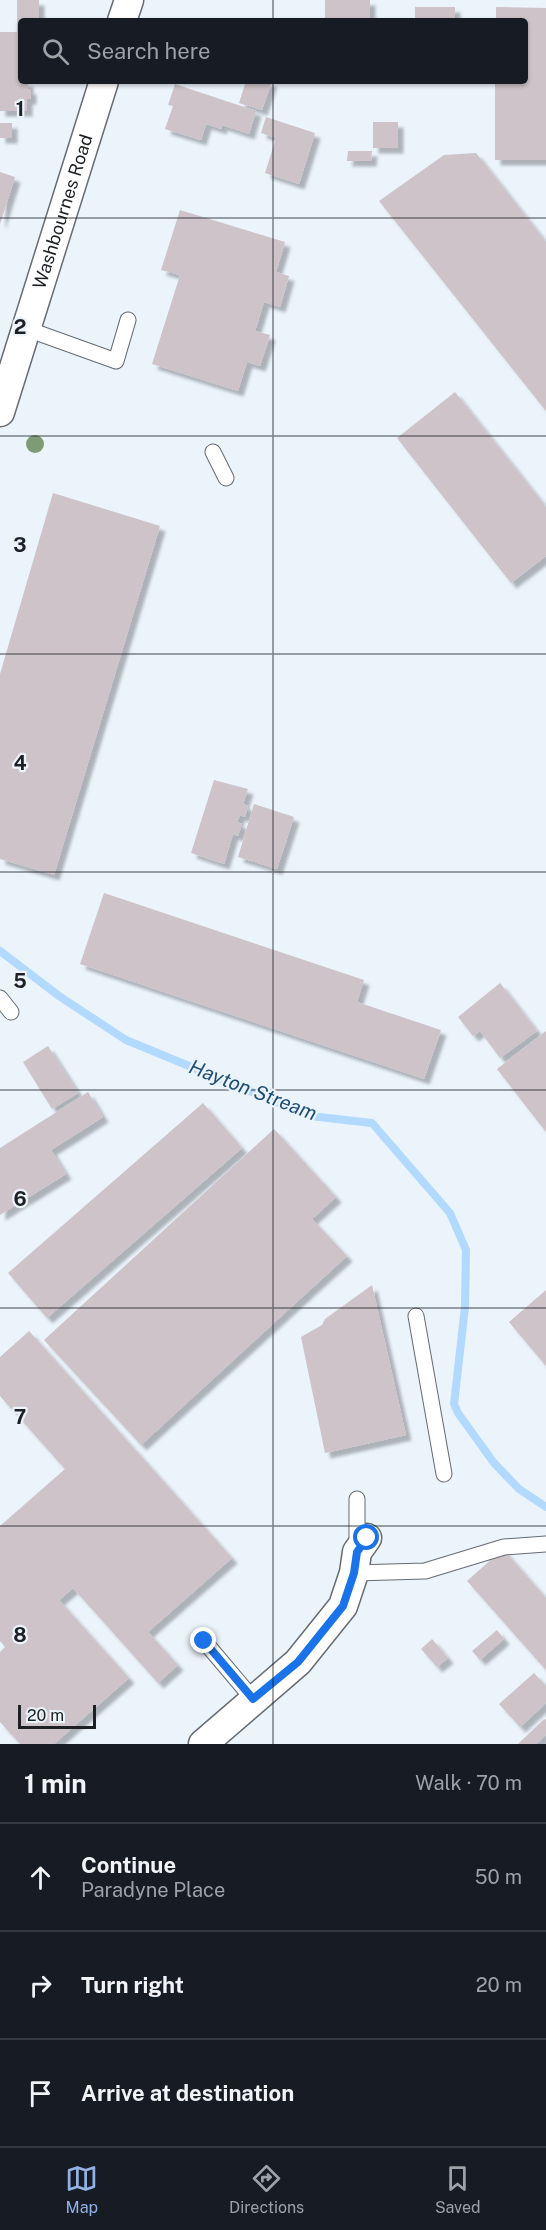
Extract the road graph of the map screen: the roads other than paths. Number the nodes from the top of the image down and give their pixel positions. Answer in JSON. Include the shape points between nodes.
{"nodes":[{"id":1,"x":129,"y":0,"type":"edge"},
{"id":2,"x":123,"y":18,"type":"edge"},
{"id":3,"x":103,"y":84,"type":"edge"},
{"id":4,"x":128,"y":320,"type":"dead end"},
{"id":5,"x":27,"y":329,"type":"junction"},
{"id":6,"x":0,"y":412,"type":"edge"},
{"id":7,"x":213,"y":452,"type":"dead end"},
{"id":8,"x":226,"y":478,"type":"dead end"},
{"id":9,"x":0,"y":998,"type":"edge"},
{"id":10,"x":11,"y":1012,"type":"dead end"},
{"id":11,"x":416,"y":1316,"type":"dead end"},
{"id":12,"x":444,"y":1474,"type":"dead end"},
{"id":13,"x":357,"y":1499,"type":"dead end"},
{"id":14,"x":546,"y":1544,"type":"edge"},
{"id":15,"x":359,"y":1554,"type":"junction"},
{"id":16,"x":204,"y":1641,"type":"dead end"},
{"id":17,"x":253,"y":1699,"type":"junction"},
{"id":18,"x":203,"y":1744,"type":"edge"}],
"edges":[{"from":1,"to":2,"type":"street"},
{"from":3,"to":5,"type":"street","name":"Washbournes Road"},
{"from":4,"to":5,"type":"lane","via":[[116,361]]},
{"from":5,"to":6,"type":"street","name":"Washbournes Road"},
{"from":7,"to":8,"type":"lane"},
{"from":9,"to":10,"type":"lane"},
{"from":11,"to":12,"type":"lane"},
{"from":13,"to":15,"type":"lane"},
{"from":14,"to":15,"type":"lane","via":[[504,1547],[425,1571]]},
{"from":15,"to":17,"type":"street","via":[[343,1606],[298,1662]]},
{"from":16,"to":17,"type":"lane"},
{"from":17,"to":18,"type":"street"}]}
